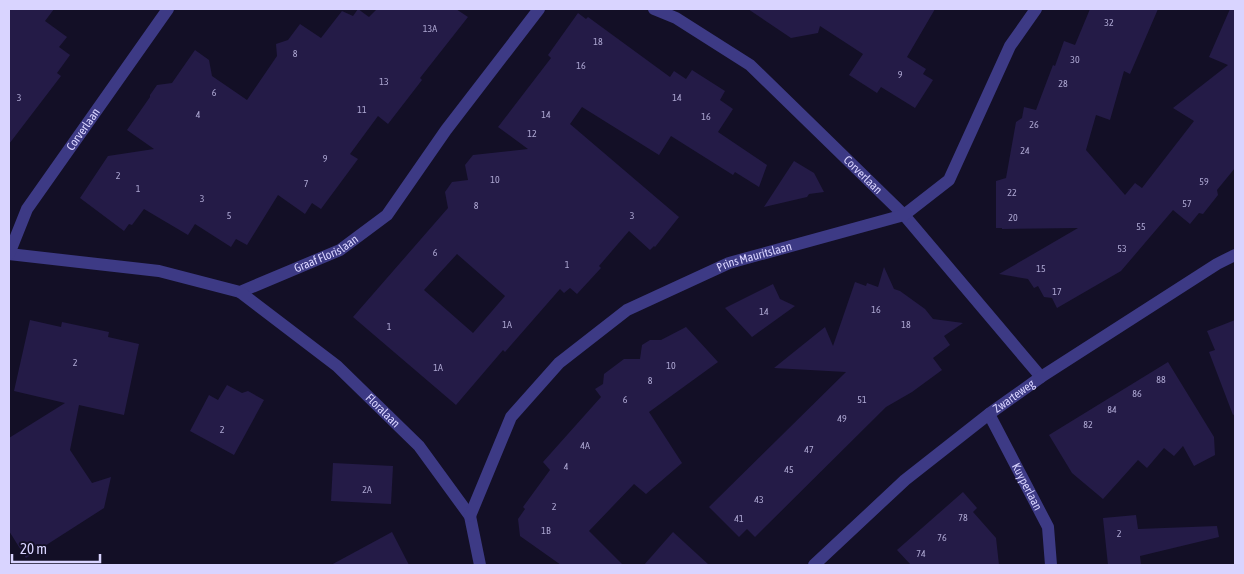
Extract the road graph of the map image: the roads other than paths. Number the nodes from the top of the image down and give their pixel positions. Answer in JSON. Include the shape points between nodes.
{"nodes":[{"id":1,"x":168,"y":9,"type":"edge"},
{"id":2,"x":539,"y":9,"type":"edge"},
{"id":3,"x":654,"y":9,"type":"edge"},
{"id":4,"x":1036,"y":9,"type":"edge"},
{"id":5,"x":904,"y":214,"type":"junction"},
{"id":6,"x":9,"y":254,"type":"edge"},
{"id":7,"x":1235,"y":255,"type":"edge"},
{"id":8,"x":240,"y":292,"type":"junction"},
{"id":9,"x":1041,"y":377,"type":"junction"},
{"id":10,"x":989,"y":414,"type":"junction"},
{"id":11,"x":470,"y":516,"type":"junction"},
{"id":12,"x":480,"y":565,"type":"edge"},
{"id":13,"x":814,"y":565,"type":"edge"},
{"id":14,"x":1051,"y":565,"type":"edge"}],
"edges":[{"from":1,"to":6,"type":"street","name":"Corverlaan","via":[[27,209]]},
{"from":2,"to":8,"type":"street","name":"Graaf Florislaan","via":[[446,130],[387,215],[340,250]]},
{"from":3,"to":5,"type":"street","name":"Corverlaan","via":[[676,18],[750,65]]},
{"from":4,"to":5,"type":"street","name":"Prins Mauritslaan","via":[[1010,46],[949,180]]},
{"from":5,"to":9,"type":"street","name":"Corverlaan"},
{"from":5,"to":11,"type":"street","name":"Prins Mauritslaan","via":[[729,263],[627,310],[559,363],[511,417]]},
{"from":6,"to":8,"type":"street","via":[[159,272]]},
{"from":7,"to":9,"type":"street","name":"Zwarteweg"},
{"from":8,"to":11,"type":"street","name":"Floralaan","via":[[337,366],[399,426],[419,446]]},
{"from":9,"to":10,"type":"street","name":"Zwarteweg"},
{"from":10,"to":13,"type":"street","name":"Zwarteweg","via":[[905,480]]},
{"from":10,"to":14,"type":"street","name":"Kuyperlaan","via":[[1048,527]]},
{"from":11,"to":12,"type":"street","name":"Floralaan"}]}
